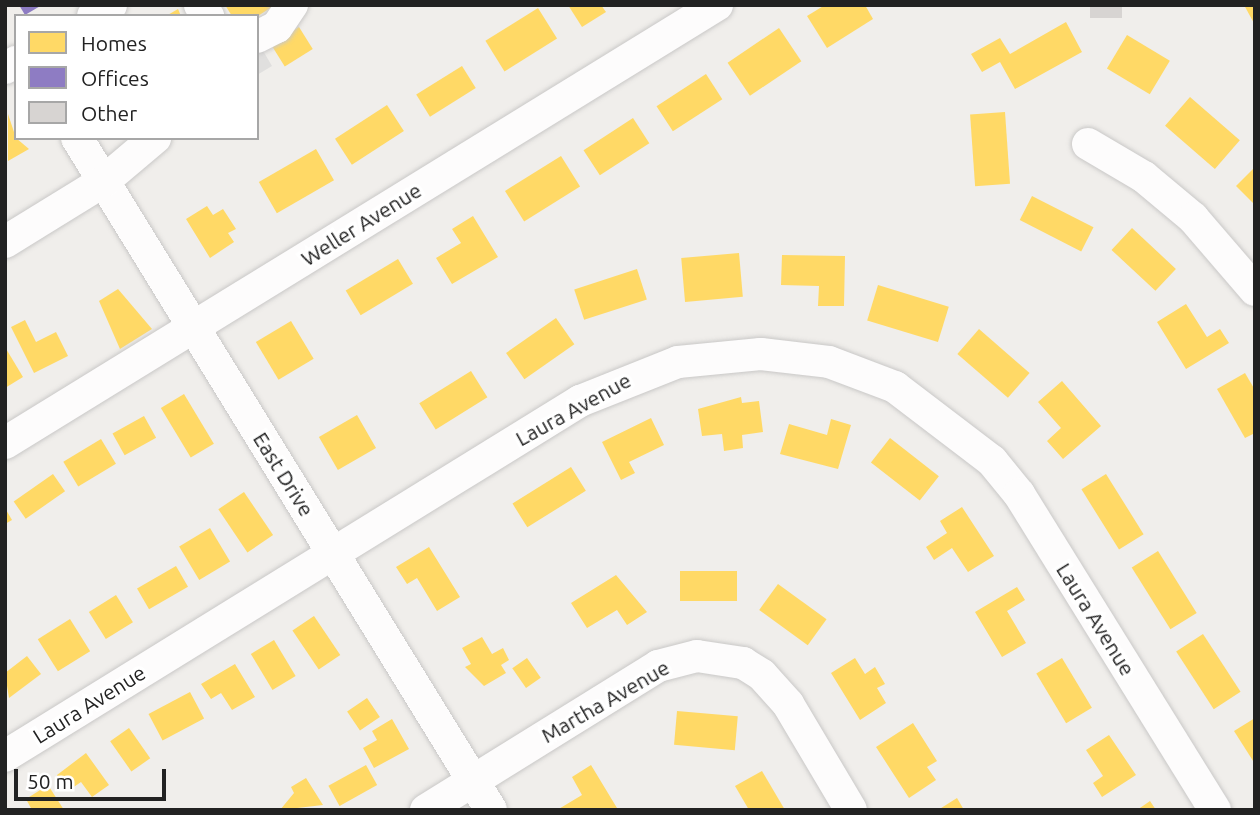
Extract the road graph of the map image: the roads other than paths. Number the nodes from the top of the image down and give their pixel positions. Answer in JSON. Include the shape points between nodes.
{"nodes":[{"id":1,"x":292,"y":5,"type":"edge"},
{"id":2,"x":717,"y":5,"type":"edge"},
{"id":3,"x":259,"y":36,"type":"edge"},
{"id":4,"x":78,"y":140,"type":"edge"},
{"id":5,"x":153,"y":140,"type":"edge"},
{"id":6,"x":1088,"y":144,"type":"dead end"},
{"id":7,"x":104,"y":181,"type":"junction"},
{"id":8,"x":5,"y":242,"type":"edge"},
{"id":9,"x":1255,"y":290,"type":"edge"},
{"id":10,"x":194,"y":327,"type":"junction"},
{"id":11,"x":5,"y":443,"type":"edge"},
{"id":12,"x":333,"y":553,"type":"junction"},
{"id":13,"x":5,"y":756,"type":"edge"},
{"id":14,"x":472,"y":780,"type":"junction"},
{"id":15,"x":426,"y":810,"type":"edge"},
{"id":16,"x":491,"y":810,"type":"edge"},
{"id":17,"x":851,"y":810,"type":"edge"},
{"id":18,"x":1215,"y":810,"type":"edge"}],
"edges":[{"from":1,"to":3,"type":"street","via":[[277,27]]},
{"from":2,"to":10,"type":"street","name":"Weller Avenue"},
{"from":4,"to":7,"type":"street","name":"East Drive"},
{"from":5,"to":7,"type":"street"},
{"from":6,"to":9,"type":"street","via":[[1144,177],[1194,218]]},
{"from":7,"to":8,"type":"street"},
{"from":7,"to":10,"type":"street","name":"East Drive"},
{"from":10,"to":11,"type":"street","name":"Weller Avenue"},
{"from":10,"to":12,"type":"street","name":"East Drive"},
{"from":12,"to":13,"type":"street","name":"Laura Avenue"},
{"from":12,"to":14,"type":"street","name":"East Drive"},
{"from":12,"to":18,"type":"street","name":"Laura Avenue","via":[[580,401],[644,371],[723,355],[829,362],[895,387],[992,461],[1019,495]]},
{"from":14,"to":15,"type":"street","name":"Martha Avenue"},
{"from":14,"to":16,"type":"street","name":"East Drive"},
{"from":14,"to":17,"type":"street","name":"Martha Avenue","via":[[658,666],[720,657],[762,675],[780,695]]}]}
